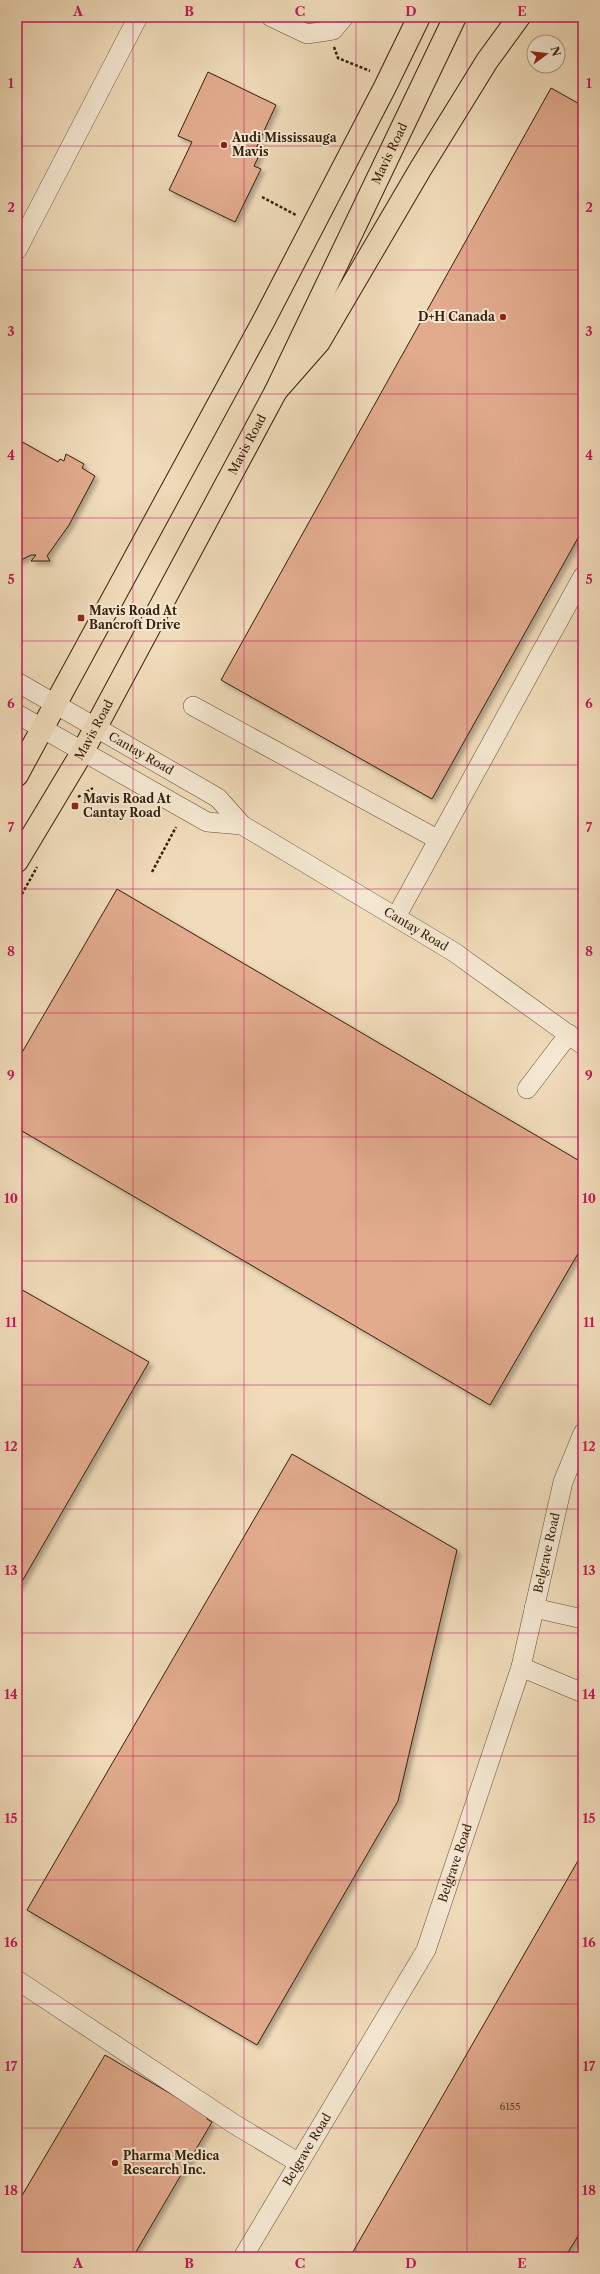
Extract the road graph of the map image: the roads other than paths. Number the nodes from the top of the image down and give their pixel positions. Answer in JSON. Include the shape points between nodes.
{"nodes":[{"id":1,"x":138,"y":17,"type":"edge"},
{"id":2,"x":271,"y":17,"type":"edge"},
{"id":3,"x":344,"y":17,"type":"edge"},
{"id":4,"x":419,"y":17,"type":"edge"},
{"id":5,"x":455,"y":17,"type":"edge"},
{"id":6,"x":519,"y":17,"type":"edge"},
{"id":7,"x":17,"y":250,"type":"edge"},
{"id":8,"x":276,"y":391,"type":"junction"},
{"id":9,"x":583,"y":576,"type":"edge"},
{"id":10,"x":17,"y":682,"type":"edge"},
{"id":11,"x":56,"y":705,"type":"junction"},
{"id":12,"x":193,"y":706,"type":"dead end"},
{"id":13,"x":17,"y":714,"type":"edge"},
{"id":14,"x":96,"y":726,"type":"junction"},
{"id":15,"x":42,"y":730,"type":"junction"},
{"id":16,"x":83,"y":752,"type":"junction"},
{"id":17,"x":17,"y":775,"type":"edge"},
{"id":18,"x":242,"y":824,"type":"junction"},
{"id":19,"x":437,"y":839,"type":"junction"},
{"id":20,"x":17,"y":861,"type":"edge"},
{"id":21,"x":396,"y":917,"type":"junction"},
{"id":22,"x":576,"y":1039,"type":"edge"},
{"id":23,"x":526,"y":1089,"type":"dead end"},
{"id":24,"x":583,"y":1433,"type":"edge"},
{"id":25,"x":534,"y":1608,"type":"junction"},
{"id":26,"x":583,"y":1619,"type":"edge"},
{"id":27,"x":522,"y":1667,"type":"junction"},
{"id":28,"x":583,"y":1693,"type":"edge"},
{"id":29,"x":17,"y":1980,"type":"edge"},
{"id":30,"x":299,"y":2163,"type":"junction"},
{"id":31,"x":244,"y":2257,"type":"edge"}],
"edges":[{"from":1,"to":7,"type":"street"},
{"from":2,"to":3,"type":"street","via":[[307,34],[333,30]]},
{"from":4,"to":11,"type":"main road","via":[[386,87],[263,322]]},
{"from":5,"to":8,"type":"main road","name":"Mavis Road"},
{"from":6,"to":8,"type":"main road","via":[[488,61],[421,168],[319,342]]},
{"from":8,"to":14,"type":"main road","name":"Mavis Road"},
{"from":9,"to":19,"type":"street"},
{"from":10,"to":11,"type":"street","name":"Cantay Road"},
{"from":11,"to":14,"type":"street","name":"Cantay Road"},
{"from":11,"to":15,"type":"main road"},
{"from":12,"to":19,"type":"street"},
{"from":13,"to":15,"type":"street","name":"Cantay Road"},
{"from":14,"to":16,"type":"main road","name":"Mavis Road"},
{"from":14,"to":18,"type":"street","name":"Cantay Road","via":[[218,798]]},
{"from":15,"to":16,"type":"street","name":"Cantay Road"},
{"from":15,"to":17,"type":"main road"},
{"from":16,"to":18,"type":"street","name":"Cantay Road","via":[[207,822]]},
{"from":16,"to":20,"type":"main road","name":"Mavis Road"},
{"from":18,"to":21,"type":"street","name":"Cantay Road"},
{"from":19,"to":21,"type":"street"},
{"from":21,"to":22,"type":"street","name":"Cantay Road","via":[[454,952]]},
{"from":22,"to":23,"type":"street"},
{"from":24,"to":25,"type":"street","name":"Belgrave Road","via":[[563,1482]]},
{"from":25,"to":26,"type":"street"},
{"from":25,"to":27,"type":"street","name":"Belgrave Road"},
{"from":27,"to":28,"type":"street"},
{"from":27,"to":30,"type":"street","name":"Belgrave Road","via":[[426,1950]]},
{"from":29,"to":30,"type":"street"},
{"from":30,"to":31,"type":"street","name":"Belgrave Road"}]}
